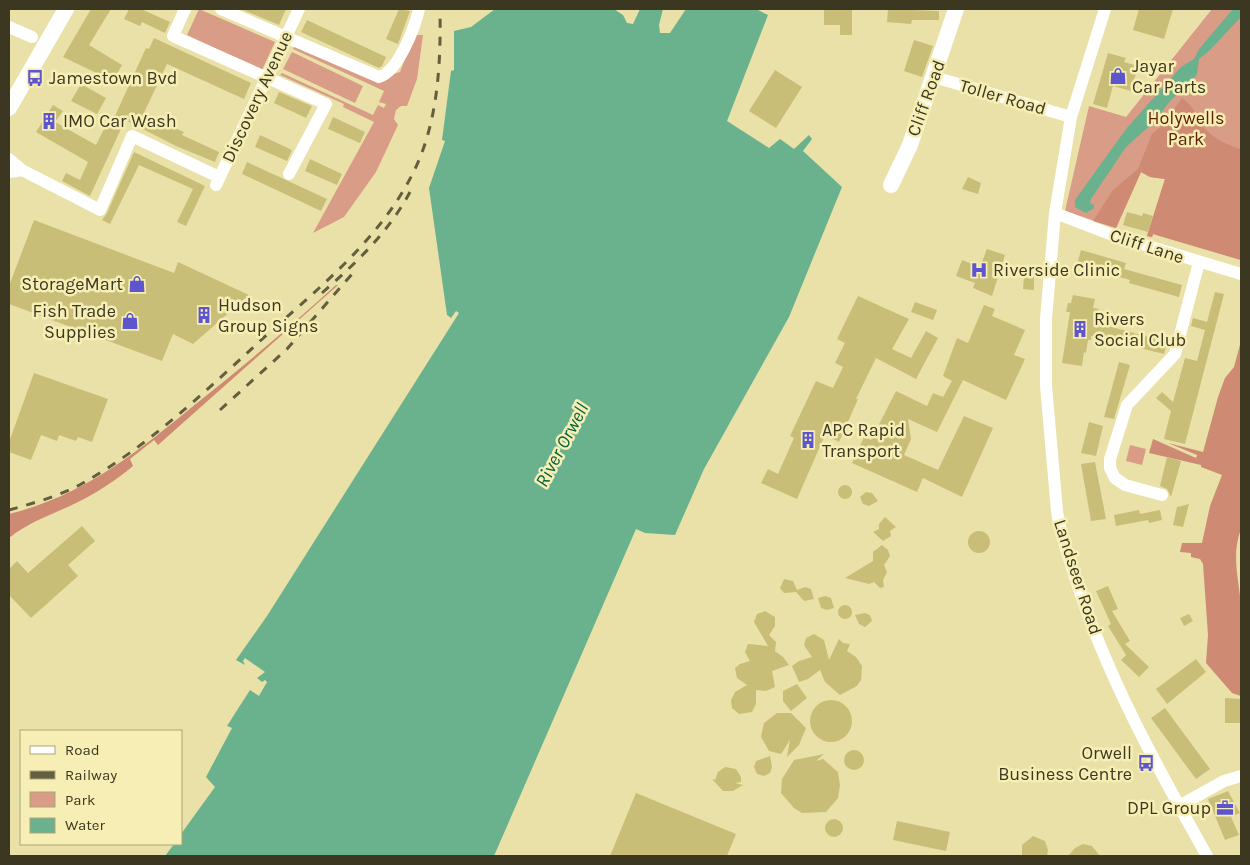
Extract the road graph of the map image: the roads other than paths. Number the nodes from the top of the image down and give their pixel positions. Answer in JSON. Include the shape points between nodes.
{"nodes":[{"id":1,"x":66,"y":9,"type":"edge"},
{"id":2,"x":221,"y":9,"type":"edge"},
{"id":3,"x":299,"y":9,"type":"edge"},
{"id":4,"x":419,"y":9,"type":"edge"},
{"id":5,"x":956,"y":9,"type":"edge"},
{"id":6,"x":1104,"y":9,"type":"edge"},
{"id":7,"x":180,"y":10,"type":"edge"},
{"id":8,"x":9,"y":27,"type":"edge"},
{"id":9,"x":286,"y":36,"type":"junction"},
{"id":10,"x":32,"y":37,"type":"dead end"},
{"id":11,"x":267,"y":76,"type":"junction"},
{"id":12,"x":934,"y":76,"type":"junction"},
{"id":13,"x":9,"y":107,"type":"edge"},
{"id":14,"x":1071,"y":117,"type":"junction"},
{"id":15,"x":9,"y":158,"type":"edge"},
{"id":16,"x":15,"y":171,"type":"edge"},
{"id":17,"x":289,"y":174,"type":"dead end"},
{"id":18,"x":891,"y":185,"type":"dead end"},
{"id":19,"x":1055,"y":213,"type":"junction"},
{"id":20,"x":1199,"y":262,"type":"junction"},
{"id":21,"x":1241,"y":274,"type":"edge"},
{"id":22,"x":1162,"y":495,"type":"dead end"},
{"id":23,"x":1241,"y":776,"type":"edge"},
{"id":24,"x":1179,"y":806,"type":"junction"},
{"id":25,"x":1207,"y":856,"type":"edge"}],
"edges":[{"from":1,"to":13,"type":"main road"},
{"from":2,"to":9,"type":"street"},
{"from":3,"to":9,"type":"street","name":"Discovery Avenue"},
{"from":4,"to":9,"type":"street","via":[[392,70],[379,77]]},
{"from":5,"to":12,"type":"main road","name":"Cliff Road"},
{"from":6,"to":14,"type":"street","name":"Landseer Road"},
{"from":7,"to":11,"type":"street","via":[[173,36]]},
{"from":8,"to":10,"type":"street"},
{"from":9,"to":11,"type":"street","name":"Discovery Avenue"},
{"from":11,"to":16,"type":"street","name":"Discovery Avenue","via":[[217,181],[132,136],[100,210]]},
{"from":11,"to":17,"type":"street","via":[[326,104]]},
{"from":12,"to":14,"type":"street","name":"Toller Road"},
{"from":12,"to":18,"type":"main road","name":"Cliff Road","via":[[910,145]]},
{"from":14,"to":19,"type":"street","name":"Landseer Road"},
{"from":15,"to":16,"type":"street"},
{"from":19,"to":20,"type":"street","name":"Cliff Lane"},
{"from":19,"to":24,"type":"street","name":"Landseer Road","via":[[1046,319],[1046,386],[1059,527],[1108,665]]},
{"from":20,"to":21,"type":"street","name":"Cliff Lane"},
{"from":20,"to":22,"type":"street","via":[[1175,354],[1127,404],[1110,459],[1115,478],[1125,485]]},
{"from":23,"to":24,"type":"street"},
{"from":24,"to":25,"type":"street","name":"Landseer Road"}]}
